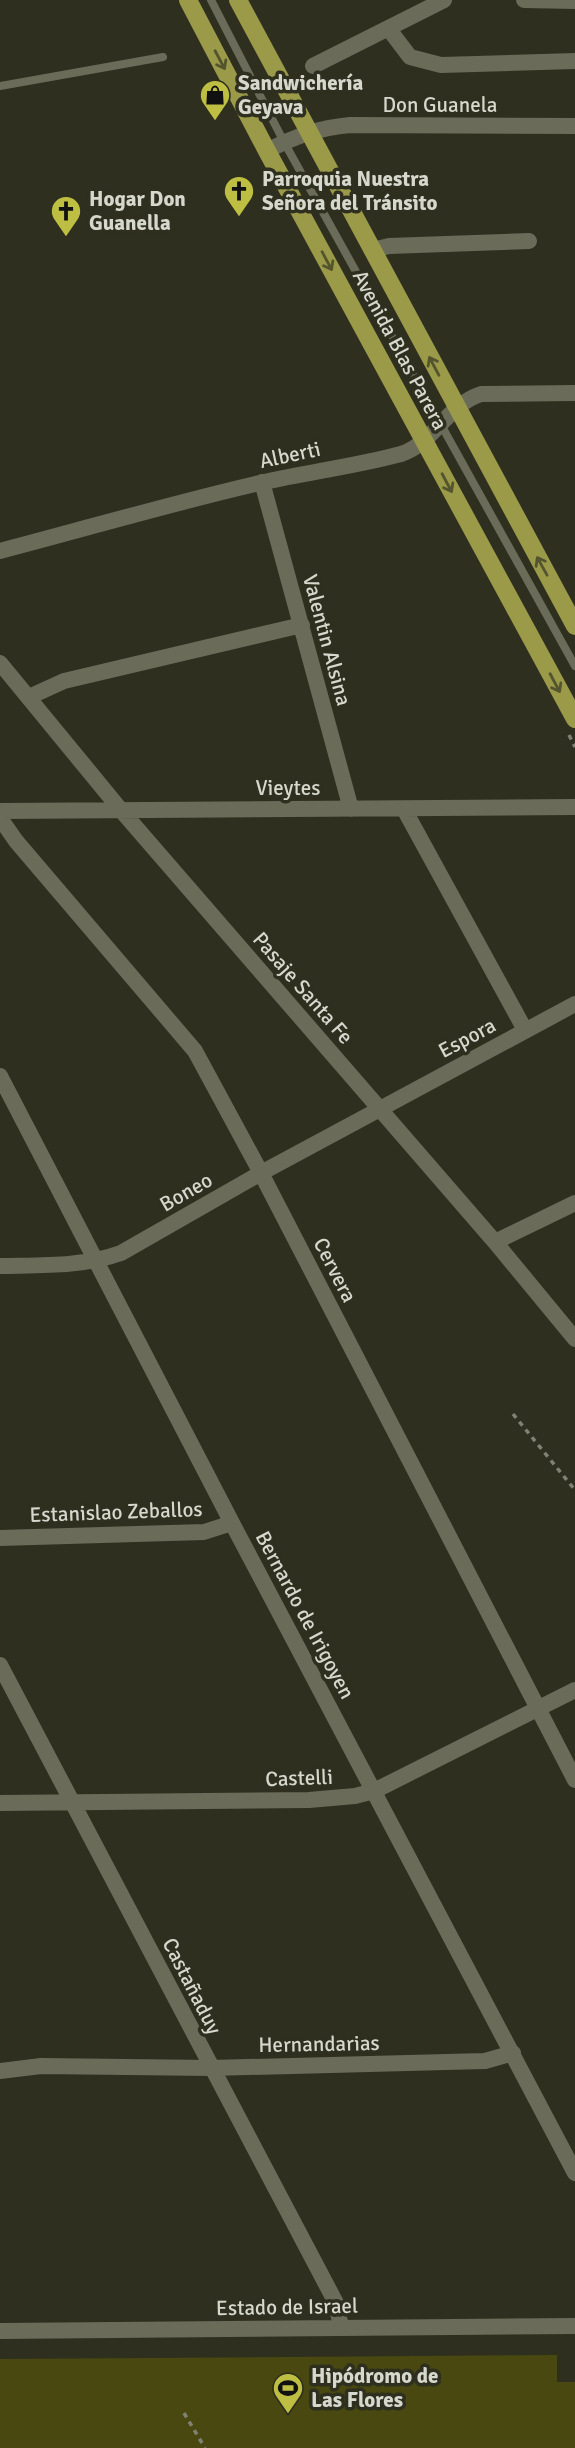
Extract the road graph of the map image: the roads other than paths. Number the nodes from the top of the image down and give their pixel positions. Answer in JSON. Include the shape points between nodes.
{"nodes":[{"id":1,"x":188,"y":0,"type":"edge"},
{"id":2,"x":211,"y":0,"type":"edge"},
{"id":3,"x":238,"y":0,"type":"edge"},
{"id":4,"x":444,"y":0,"type":"edge"},
{"id":5,"x":524,"y":0,"type":"edge"},
{"id":6,"x":575,"y":1,"type":"edge"},
{"id":7,"x":388,"y":28,"type":"junction"},
{"id":8,"x":163,"y":57,"type":"dead end"},
{"id":9,"x":575,"y":61,"type":"edge"},
{"id":10,"x":313,"y":66,"type":"dead end"},
{"id":11,"x":0,"y":86,"type":"edge"},
{"id":12,"x":575,"y":126,"type":"edge"},
{"id":13,"x":307,"y":132,"type":"junction"},
{"id":14,"x":285,"y":142,"type":"junction"},
{"id":15,"x":267,"y":151,"type":"junction"},
{"id":16,"x":529,"y":240,"type":"dead end"},
{"id":17,"x":372,"y":250,"type":"junction"},
{"id":18,"x":575,"y":393,"type":"edge"},
{"id":19,"x":456,"y":407,"type":"junction"},
{"id":20,"x":441,"y":422,"type":"junction"},
{"id":21,"x":424,"y":440,"type":"junction"},
{"id":22,"x":262,"y":482,"type":"junction"},
{"id":23,"x":0,"y":551,"type":"edge"},
{"id":24,"x":302,"y":625,"type":"junction"},
{"id":25,"x":575,"y":625,"type":"edge"},
{"id":26,"x":0,"y":663,"type":"edge"},
{"id":27,"x":575,"y":666,"type":"edge"},
{"id":28,"x":29,"y":696,"type":"junction"},
{"id":29,"x":575,"y":719,"type":"edge"},
{"id":30,"x":575,"y":807,"type":"edge"},
{"id":31,"x":120,"y":809,"type":"junction"},
{"id":32,"x":351,"y":809,"type":"junction"},
{"id":33,"x":404,"y":809,"type":"junction"},
{"id":34,"x":0,"y":811,"type":"edge"},
{"id":35,"x":0,"y":818,"type":"edge"},
{"id":36,"x":575,"y":1004,"type":"edge"},
{"id":37,"x":525,"y":1030,"type":"junction"},
{"id":38,"x":0,"y":1076,"type":"edge"},
{"id":39,"x":379,"y":1109,"type":"junction"},
{"id":40,"x":261,"y":1173,"type":"junction"},
{"id":41,"x":575,"y":1203,"type":"edge"},
{"id":42,"x":495,"y":1242,"type":"junction"},
{"id":43,"x":97,"y":1261,"type":"junction"},
{"id":44,"x":0,"y":1266,"type":"edge"},
{"id":45,"x":575,"y":1339,"type":"edge"},
{"id":46,"x":232,"y":1523,"type":"junction"},
{"id":47,"x":0,"y":1538,"type":"edge"},
{"id":48,"x":0,"y":1665,"type":"edge"},
{"id":49,"x":575,"y":1690,"type":"edge"},
{"id":50,"x":539,"y":1710,"type":"junction"},
{"id":51,"x":575,"y":1780,"type":"edge"},
{"id":52,"x":374,"y":1791,"type":"junction"},
{"id":53,"x":74,"y":1803,"type":"junction"},
{"id":54,"x":0,"y":1804,"type":"edge"},
{"id":55,"x":513,"y":2053,"type":"junction"},
{"id":56,"x":211,"y":2067,"type":"junction"},
{"id":57,"x":0,"y":2071,"type":"edge"},
{"id":58,"x":575,"y":2173,"type":"edge"},
{"id":59,"x":575,"y":2326,"type":"edge"},
{"id":60,"x":341,"y":2327,"type":"junction"},
{"id":61,"x":0,"y":2331,"type":"edge"}],
"edges":[{"from":1,"to":15,"type":"main road","name":"Avenida Blas Parera","one_way":true},
{"from":2,"to":14,"type":"lane"},
{"from":3,"to":13,"type":"main road","name":"Avenida Blas Parera"},
{"from":4,"to":7,"type":"street"},
{"from":5,"to":6,"type":"street"},
{"from":7,"to":9,"type":"street","via":[[410,57],[441,65]]},
{"from":7,"to":10,"type":"street"},
{"from":8,"to":11,"type":"lane"},
{"from":12,"to":13,"type":"street","name":"Don Guanela","via":[[350,125]]},
{"from":13,"to":14,"type":"street","name":"Don Guanela"},
{"from":13,"to":17,"type":"main road","name":"Avenida Blas Parera"},
{"from":14,"to":15,"type":"street","name":"Don Guanela"},
{"from":14,"to":20,"type":"lane"},
{"from":15,"to":21,"type":"main road","name":"Avenida Blas Parera","one_way":true},
{"from":16,"to":17,"type":"street"},
{"from":19,"to":17,"type":"main road","name":"Avenida Blas Parera","one_way":true},
{"from":18,"to":19,"type":"street","name":"Alberti","via":[[481,394]]},
{"from":19,"to":20,"type":"street","name":"Alberti"},
{"from":25,"to":19,"type":"main road","name":"Avenida Blas Parera","one_way":true},
{"from":20,"to":21,"type":"street","name":"Alberti"},
{"from":20,"to":27,"type":"lane"},
{"from":21,"to":22,"type":"street","name":"Alberti","via":[[402,453]]},
{"from":21,"to":29,"type":"main road","name":"Avenida Blas Parera","one_way":true},
{"from":22,"to":23,"type":"street","name":"Alberti"},
{"from":22,"to":24,"type":"street","name":"Valentin Alsina"},
{"from":24,"to":28,"type":"street","via":[[64,681]]},
{"from":24,"to":32,"type":"street","name":"Valentin Alsina"},
{"from":26,"to":28,"type":"street","name":"Pasaje Santa Fe"},
{"from":28,"to":31,"type":"street","name":"Pasaje Santa Fe"},
{"from":30,"to":33,"type":"street","name":"Vieytes"},
{"from":31,"to":32,"type":"street","name":"Vieytes"},
{"from":31,"to":34,"type":"street","name":"Vieytes"},
{"from":31,"to":39,"type":"street","name":"Pasaje Santa Fe"},
{"from":32,"to":33,"type":"street","name":"Vieytes"},
{"from":33,"to":37,"type":"street"},
{"from":35,"to":40,"type":"street","name":"Cervera","via":[[186,1039]]},
{"from":36,"to":37,"type":"street","name":"Espora"},
{"from":37,"to":39,"type":"street","name":"Espora"},
{"from":38,"to":43,"type":"street","name":"Bernardo de Irigoyen"},
{"from":39,"to":40,"type":"street","name":"Boneo"},
{"from":39,"to":42,"type":"street","name":"Pasaje Santa Fe"},
{"from":40,"to":43,"type":"street","name":"Boneo","via":[[121,1253]]},
{"from":40,"to":50,"type":"street","name":"Cervera"},
{"from":41,"to":42,"type":"street"},
{"from":42,"to":45,"type":"street","name":"Pasaje Santa Fe"},
{"from":43,"to":44,"type":"street","name":"Boneo"},
{"from":43,"to":46,"type":"street","name":"Bernardo de Irigoyen"},
{"from":46,"to":47,"type":"street","name":"Estanislao Zeballos","via":[[204,1532]]},
{"from":46,"to":52,"type":"street","name":"Bernardo de Irigoyen"},
{"from":48,"to":53,"type":"street","name":"Castañaduy"},
{"from":49,"to":50,"type":"street","name":"Castelli"},
{"from":50,"to":51,"type":"street","name":"Cervera"},
{"from":50,"to":52,"type":"street","name":"Castelli"},
{"from":52,"to":53,"type":"street","name":"Castelli","via":[[319,1799]]},
{"from":52,"to":55,"type":"street","name":"Bernardo de Irigoyen"},
{"from":53,"to":54,"type":"street","name":"Castelli"},
{"from":53,"to":56,"type":"street","name":"Castañaduy"},
{"from":55,"to":56,"type":"street","name":"Hernandarias","via":[[485,2061]]},
{"from":55,"to":58,"type":"street","name":"Bernardo de Irigoyen"},
{"from":56,"to":57,"type":"street","name":"Hernandarias","via":[[87,2065]]},
{"from":56,"to":60,"type":"street","name":"Castañaduy","via":[[336,2304]]},
{"from":59,"to":60,"type":"street","name":"Estado de Israel"},
{"from":60,"to":61,"type":"street","name":"Estado de Israel"}]}
